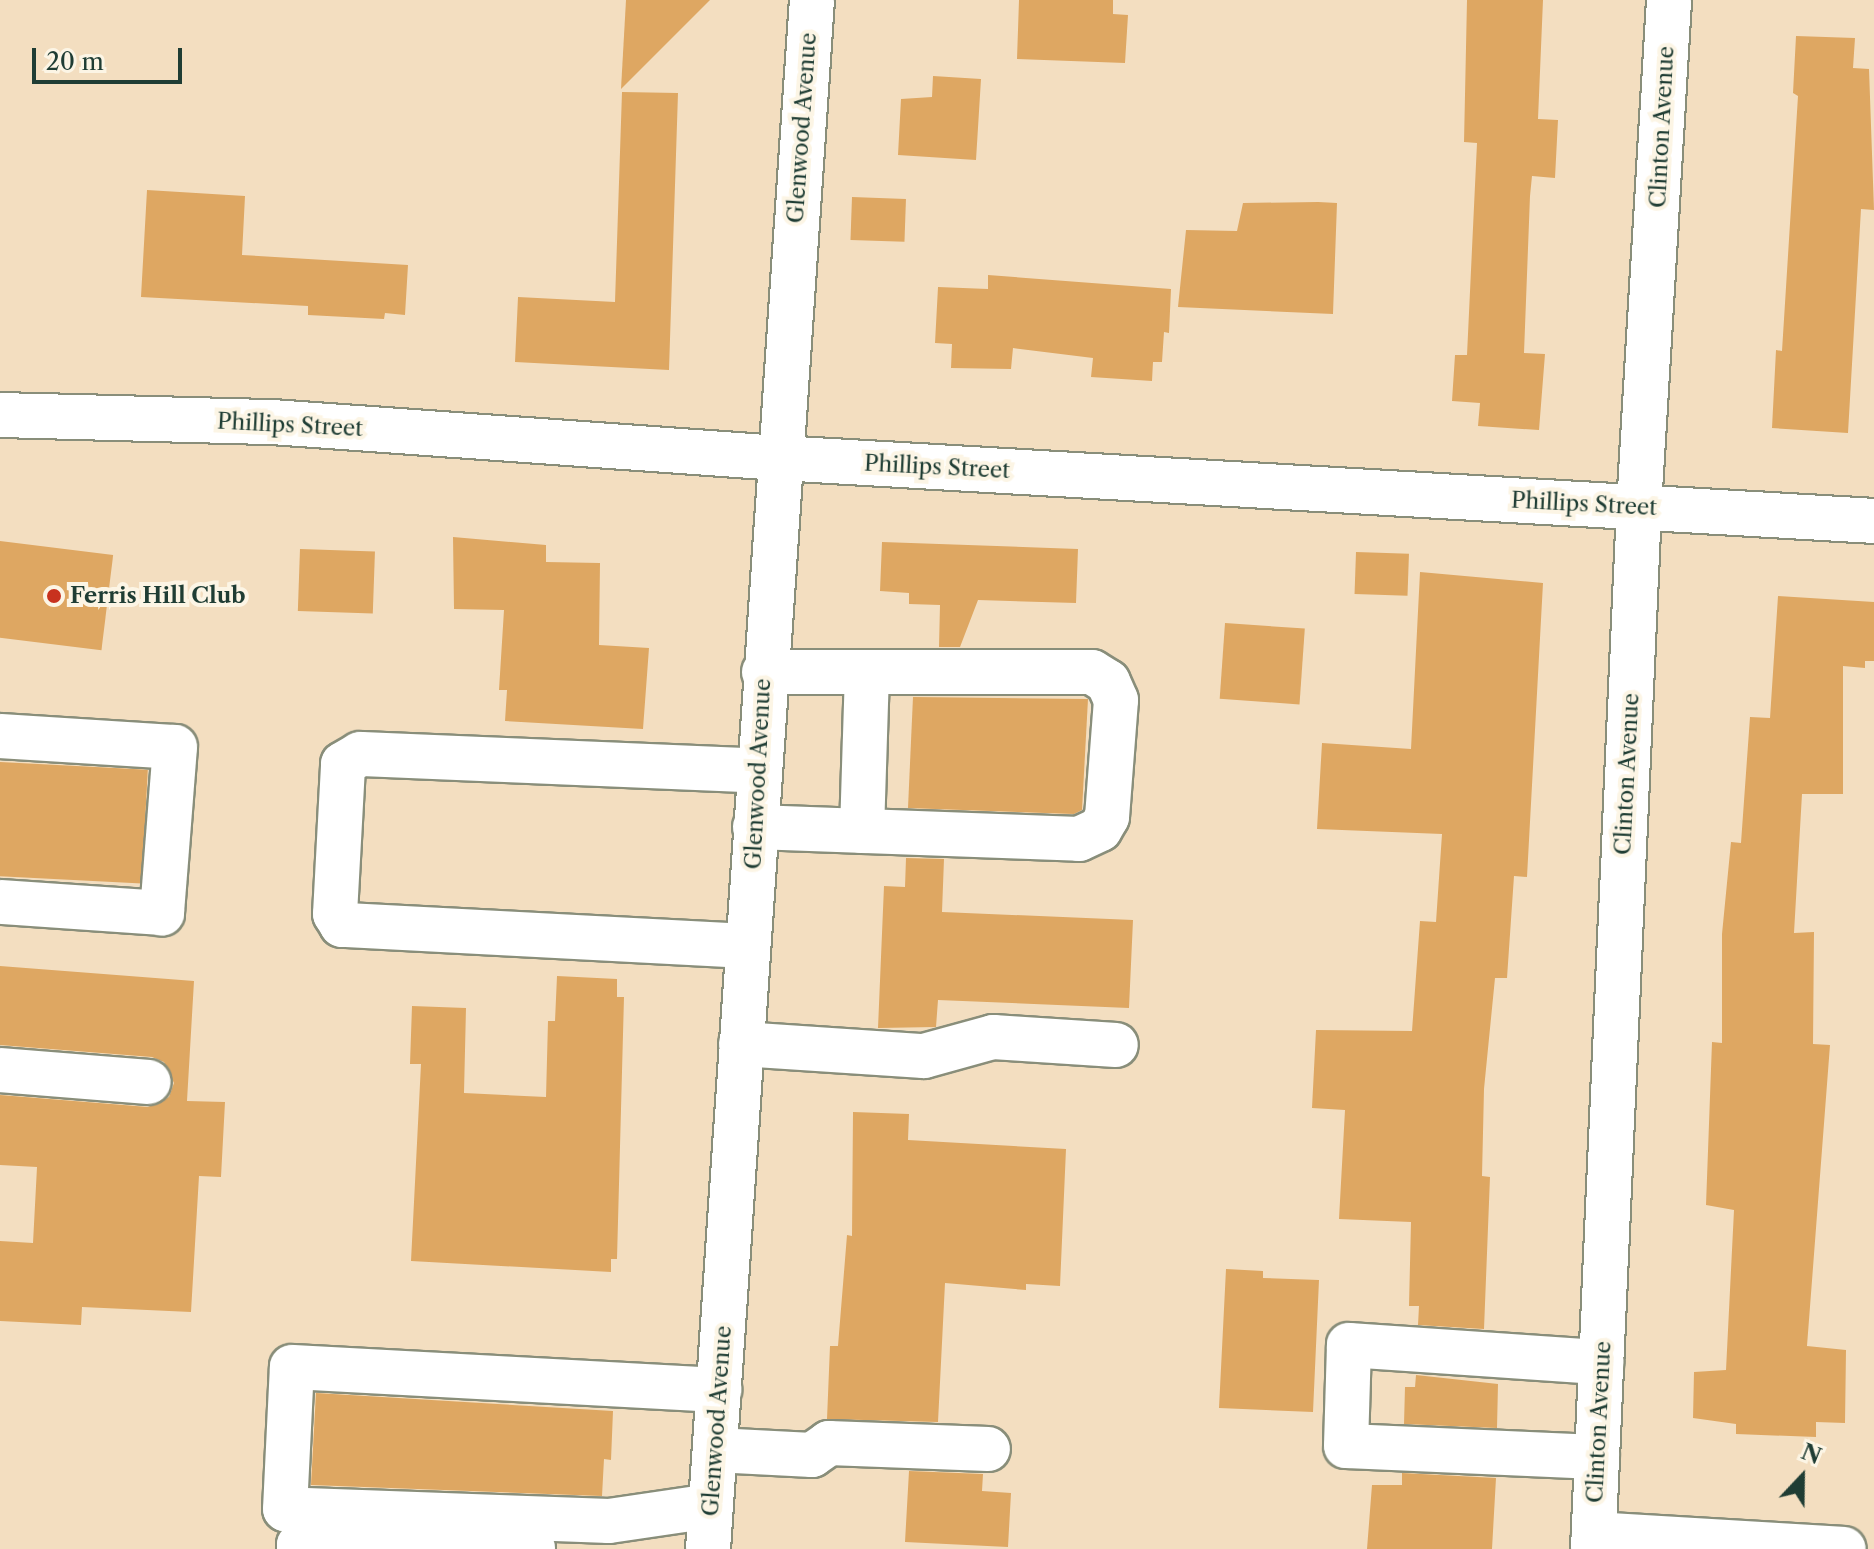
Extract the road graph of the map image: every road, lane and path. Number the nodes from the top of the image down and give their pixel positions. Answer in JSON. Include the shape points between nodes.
{"nodes":[{"id":1,"x":812,"y":0,"type":"edge"},
{"id":2,"x":1669,"y":0,"type":"edge"},
{"id":3,"x":0,"y":415,"type":"edge"},
{"id":4,"x":779,"y":458,"type":"junction"},
{"id":5,"x":1639,"y":507,"type":"junction"},
{"id":6,"x":1874,"y":521,"type":"edge"},
{"id":7,"x":764,"y":672,"type":"junction"},
{"id":8,"x":867,"y":672,"type":"junction"},
{"id":9,"x":0,"y":736,"type":"edge"},
{"id":10,"x":758,"y":771,"type":"junction"},
{"id":11,"x":755,"y":827,"type":"junction"},
{"id":12,"x":862,"y":831,"type":"junction"},
{"id":13,"x":0,"y":902,"type":"edge"},
{"id":14,"x":747,"y":946,"type":"junction"},
{"id":15,"x":741,"y":1044,"type":"junction"},
{"id":16,"x":1116,"y":1045,"type":"dead end"},
{"id":17,"x":0,"y":1070,"type":"edge"},
{"id":18,"x":149,"y":1082,"type":"dead end"},
{"id":19,"x":1601,"y":1362,"type":"junction"},
{"id":20,"x":719,"y":1390,"type":"junction"},
{"id":21,"x":988,"y":1449,"type":"dead end"},
{"id":22,"x":715,"y":1450,"type":"junction"},
{"id":23,"x":1597,"y":1457,"type":"junction"},
{"id":24,"x":711,"y":1506,"type":"junction"},
{"id":25,"x":292,"y":1529,"type":"edge"},
{"id":26,"x":1593,"y":1542,"type":"edge"},
{"id":27,"x":547,"y":1549,"type":"edge"},
{"id":28,"x":708,"y":1549,"type":"edge"},
{"id":29,"x":1844,"y":1549,"type":"edge"}],
"edges":[{"from":1,"to":4,"type":"street","name":"Glenwood Avenue"},
{"from":2,"to":5,"type":"street","name":"Clinton Avenue"},
{"from":3,"to":4,"type":"street","name":"Phillips Street","via":[[272,422]]},
{"from":4,"to":5,"type":"street","name":"Phillips Street"},
{"from":4,"to":7,"type":"street","name":"Glenwood Avenue"},
{"from":5,"to":6,"type":"street","name":"Phillips Street"},
{"from":5,"to":19,"type":"street","name":"Clinton Avenue"},
{"from":7,"to":8,"type":"street"},
{"from":7,"to":10,"type":"street","name":"Glenwood Avenue"},
{"from":8,"to":12,"type":"street"},
{"from":8,"to":12,"type":"street","via":[[1092,672],[1108,682],[1116,700],[1107,817],[1100,829],[1079,839]]},
{"from":9,"to":13,"type":"street","via":[[175,747],[162,913]]},
{"from":10,"to":11,"type":"street","name":"Glenwood Avenue"},
{"from":10,"to":14,"type":"street","via":[[360,754],[343,764],[335,914],[342,925]]},
{"from":11,"to":12,"type":"street"},
{"from":11,"to":14,"type":"street","name":"Glenwood Avenue"},
{"from":14,"to":15,"type":"street","name":"Glenwood Avenue"},
{"from":15,"to":16,"type":"street","via":[[924,1056],[993,1037]]},
{"from":15,"to":20,"type":"street","name":"Glenwood Avenue"},
{"from":17,"to":18,"type":"street"},
{"from":19,"to":23,"type":"street","name":"Clinton Avenue"},
{"from":19,"to":23,"type":"street","via":[[1349,1345],[1346,1446]]},
{"from":20,"to":22,"type":"street","name":"Glenwood Avenue"},
{"from":20,"to":25,"type":"street","via":[[292,1367]]},
{"from":21,"to":22,"type":"street","via":[[829,1443],[812,1455]]},
{"from":22,"to":24,"type":"street","name":"Glenwood Avenue"},
{"from":23,"to":26,"type":"street","name":"Clinton Avenue"},
{"from":24,"to":25,"type":"street","via":[[609,1521]]},
{"from":24,"to":28,"type":"street","name":"Glenwood Avenue"},
{"from":25,"to":27,"type":"street","via":[[299,1545]]},
{"from":26,"to":29,"type":"street"}]}
